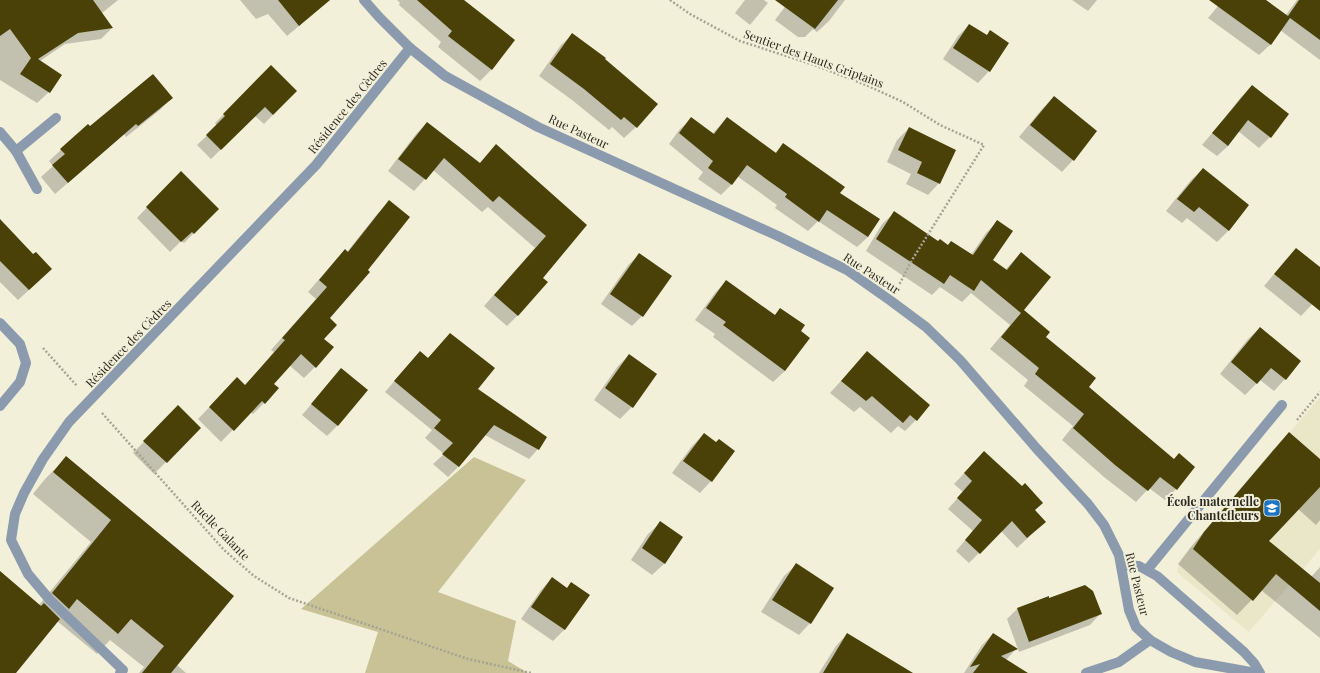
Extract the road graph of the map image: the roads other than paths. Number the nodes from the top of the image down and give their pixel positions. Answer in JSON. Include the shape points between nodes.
{"nodes":[{"id":1,"x":364,"y":0,"type":"edge"},
{"id":2,"x":410,"y":48,"type":"junction"},
{"id":3,"x":56,"y":118,"type":"dead end"},
{"id":4,"x":0,"y":132,"type":"edge"},
{"id":5,"x":16,"y":151,"type":"junction"},
{"id":6,"x":37,"y":189,"type":"dead end"},
{"id":7,"x":0,"y":323,"type":"edge"},
{"id":8,"x":1282,"y":405,"type":"dead end"},
{"id":9,"x":0,"y":406,"type":"edge"},
{"id":10,"x":1121,"y":565,"type":"junction"},
{"id":11,"x":1147,"y":570,"type":"junction"},
{"id":12,"x":1150,"y":640,"type":"junction"},
{"id":13,"x":120,"y":673,"type":"edge"},
{"id":14,"x":1086,"y":673,"type":"edge"},
{"id":15,"x":1256,"y":673,"type":"edge"},
{"id":16,"x":1260,"y":673,"type":"edge"}],
"edges":[{"from":1,"to":2,"type":"street","name":"Rue Pasteur"},
{"from":2,"to":10,"type":"street","name":"Rue Pasteur","via":[[445,76],[538,127],[840,266],[891,301],[926,327],[960,360],[1088,504],[1104,525],[1119,555]]},
{"from":2,"to":13,"type":"street","name":"Résidence des Cèdres","via":[[316,164],[69,422],[43,459],[24,493],[15,514],[11,540],[28,574],[50,600],[123,670]]},
{"from":3,"to":5,"type":"street"},
{"from":4,"to":5,"type":"street"},
{"from":5,"to":6,"type":"street"},
{"from":7,"to":9,"type":"street","via":[[20,344],[26,363],[20,382]]},
{"from":8,"to":11,"type":"street"},
{"from":10,"to":11,"type":"street","via":[[1139,566]]},
{"from":10,"to":12,"type":"street","name":"Rue Pasteur","via":[[1129,610],[1136,627]]},
{"from":11,"to":16,"type":"street","via":[[1244,652]]},
{"from":12,"to":14,"type":"street","via":[[1120,662]]},
{"from":12,"to":15,"type":"street","name":"Rue Pasteur","via":[[1195,662]]}]}
